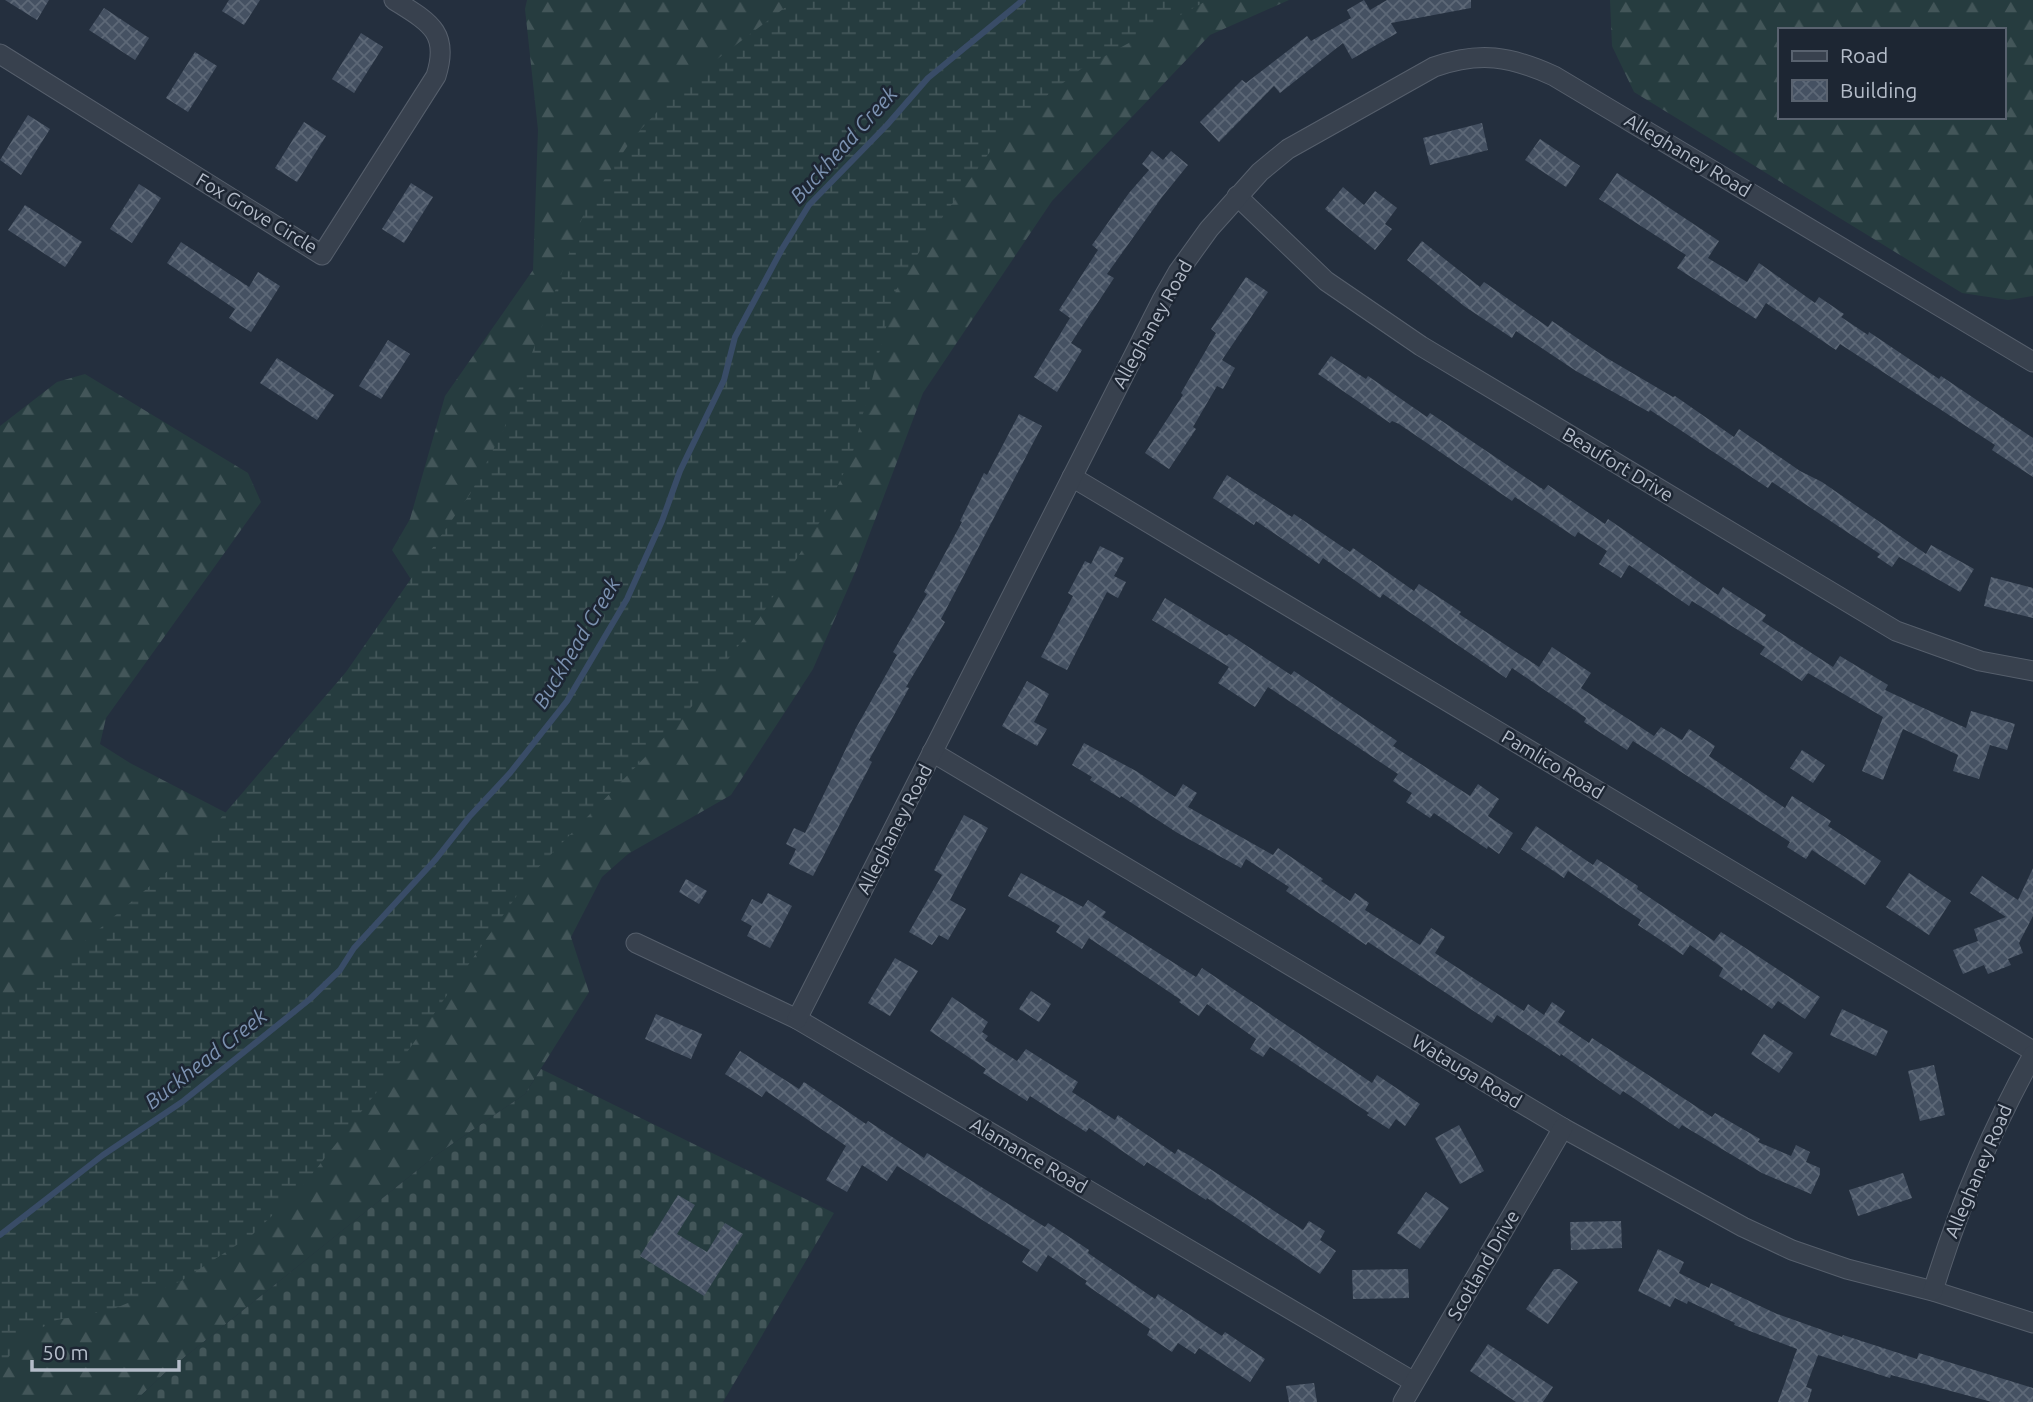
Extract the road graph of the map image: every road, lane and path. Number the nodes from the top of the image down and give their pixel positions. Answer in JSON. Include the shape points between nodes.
{"nodes":[{"id":1,"x":394,"y":0,"type":"edge"},
{"id":2,"x":0,"y":54,"type":"edge"},
{"id":3,"x":1237,"y":196,"type":"junction"},
{"id":4,"x":2033,"y":362,"type":"edge"},
{"id":5,"x":1073,"y":477,"type":"junction"},
{"id":6,"x":2033,"y":671,"type":"edge"},
{"id":7,"x":932,"y":752,"type":"junction"},
{"id":8,"x":636,"y":943,"type":"dead end"},
{"id":9,"x":797,"y":1019,"type":"junction"},
{"id":10,"x":2033,"y":1053,"type":"edge"},
{"id":11,"x":1563,"y":1128,"type":"junction"},
{"id":12,"x":1933,"y":1291,"type":"junction"},
{"id":13,"x":2033,"y":1323,"type":"edge"},
{"id":14,"x":1415,"y":1382,"type":"junction"},
{"id":15,"x":1403,"y":1402,"type":"edge"}],
"edges":[{"from":1,"to":2,"type":"street","name":"Fox Grove Circle","via":[[423,18],[439,38],[442,56],[436,76],[322,255]]},
{"from":3,"to":4,"type":"street","name":"Alleghaney Road","via":[[1288,149],[1434,67],[1477,56],[1504,58],[1554,76]]},
{"from":3,"to":5,"type":"street","name":"Alleghaney Road","via":[[1161,300]]},
{"from":3,"to":6,"type":"street","name":"Beaufort Drive","via":[[1326,281],[1421,346],[1872,617],[1929,645]]},
{"from":5,"to":7,"type":"street","name":"Alleghaney Road"},
{"from":5,"to":10,"type":"street","name":"Pamlico Road"},
{"from":7,"to":9,"type":"street","name":"Alleghaney Road"},
{"from":7,"to":11,"type":"street","name":"Watauga Road"},
{"from":8,"to":9,"type":"street","name":"Alamance Road"},
{"from":9,"to":14,"type":"street","name":"Alamance Road"},
{"from":10,"to":12,"type":"street","name":"Alleghaney Road","via":[[1972,1178]]},
{"from":11,"to":12,"type":"street","name":"Watauga Road","via":[[1792,1250]]},
{"from":11,"to":14,"type":"street","name":"Scotland Drive"},
{"from":12,"to":13,"type":"street","name":"Watauga Road"},
{"from":14,"to":15,"type":"street","name":"Scotland Drive"}]}
